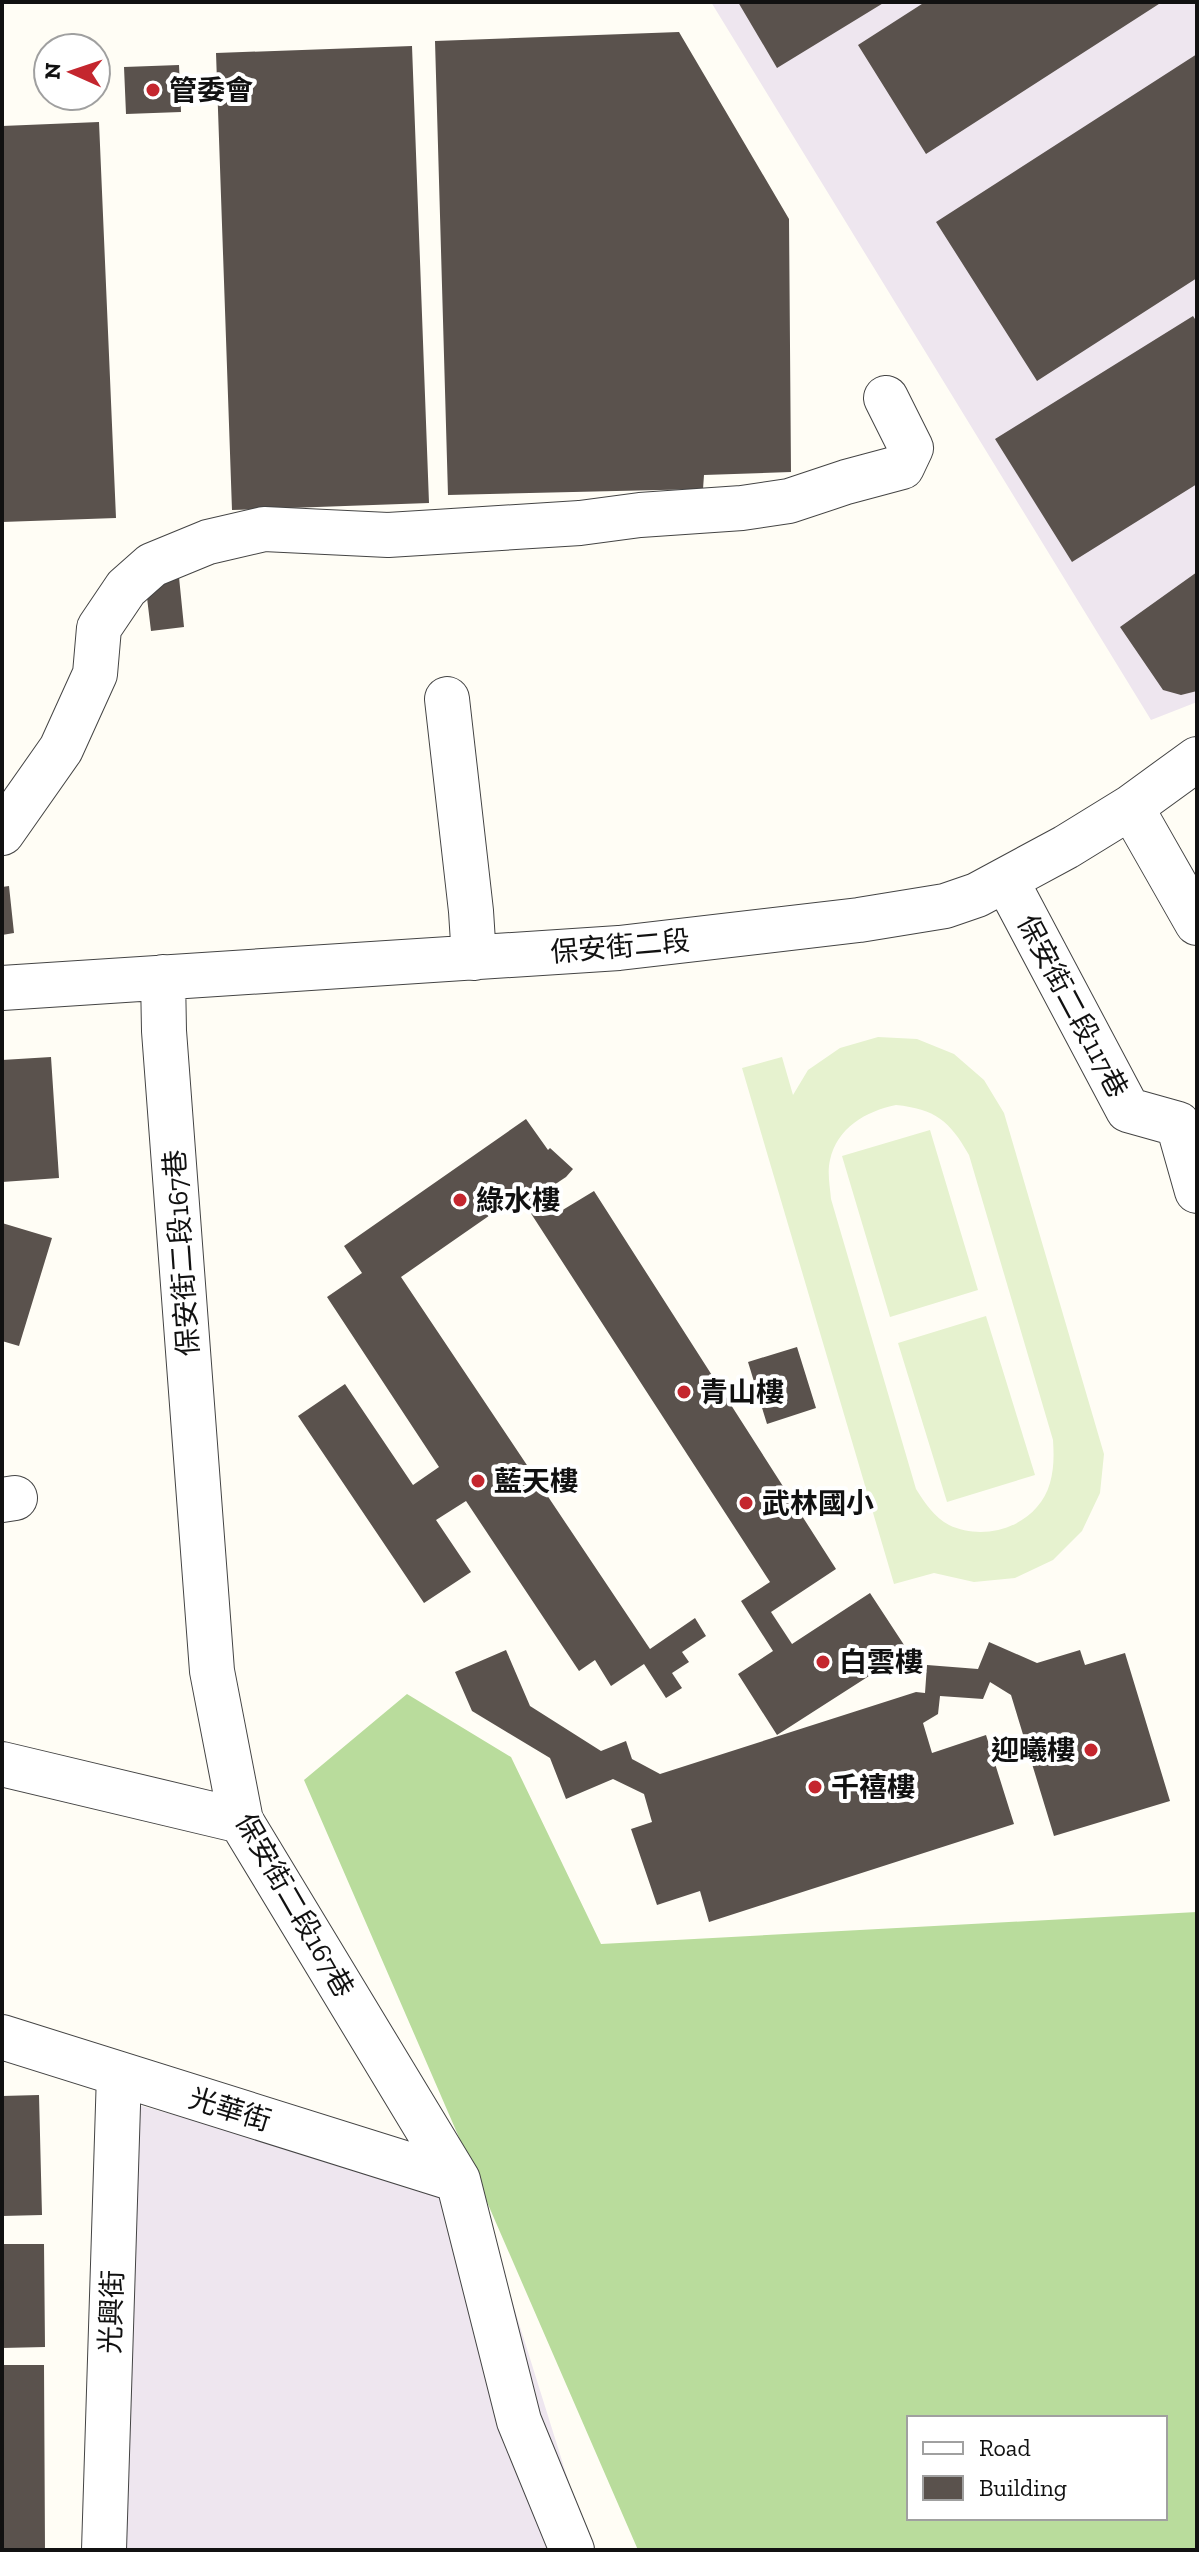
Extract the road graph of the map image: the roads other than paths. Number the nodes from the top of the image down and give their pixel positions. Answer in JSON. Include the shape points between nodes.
{"nodes":[{"id":1,"x":886,"y":398,"type":"dead end"},
{"id":2,"x":447,"y":699,"type":"dead end"},
{"id":3,"x":1197,"y":759,"type":"edge"},
{"id":4,"x":1131,"y":807,"type":"junction"},
{"id":5,"x":2,"y":833,"type":"edge"},
{"id":6,"x":1006,"y":880,"type":"junction"},
{"id":7,"x":1197,"y":923,"type":"edge"},
{"id":8,"x":474,"y":958,"type":"junction"},
{"id":9,"x":163,"y":977,"type":"junction"},
{"id":10,"x":2,"y":988,"type":"edge"},
{"id":11,"x":1197,"y":1191,"type":"edge"},
{"id":12,"x":2,"y":1764,"type":"edge"},
{"id":13,"x":241,"y":1821,"type":"junction"},
{"id":14,"x":2,"y":2037,"type":"edge"},
{"id":15,"x":119,"y":2074,"type":"junction"},
{"id":16,"x":458,"y":2180,"type":"junction"},
{"id":17,"x":104,"y":2550,"type":"edge"},
{"id":18,"x":572,"y":2550,"type":"edge"}],
"edges":[{"from":1,"to":5,"type":"street","via":[[911,448],[902,467],[789,501],[418,534],[264,529],[208,542],[152,565],[126,588],[99,628],[95,674],[61,749]]},
{"from":2,"to":8,"type":"street"},
{"from":3,"to":4,"type":"street","name":"保安街二段"},
{"from":4,"to":6,"type":"street","name":"保安街二段"},
{"from":4,"to":7,"type":"street"},
{"from":6,"to":8,"type":"street","name":"保安街二段","via":[[945,906],[859,920],[619,948]]},
{"from":6,"to":11,"type":"street","name":"保安街二段117巷","via":[[1128,1110],[1178,1124]]},
{"from":8,"to":9,"type":"street","name":"保安街二段"},
{"from":9,"to":10,"type":"street","name":"保安街二段"},
{"from":9,"to":13,"type":"street","name":"保安街二段167巷","via":[[212,1671]]},
{"from":12,"to":13,"type":"street"},
{"from":13,"to":16,"type":"street","name":"保安街二段167巷"},
{"from":14,"to":15,"type":"street","name":"光華街"},
{"from":15,"to":16,"type":"street","name":"光華街"},
{"from":15,"to":17,"type":"street","name":"光興街"},
{"from":16,"to":18,"type":"street","name":"保安街二段167巷","via":[[519,2421]]}]}
